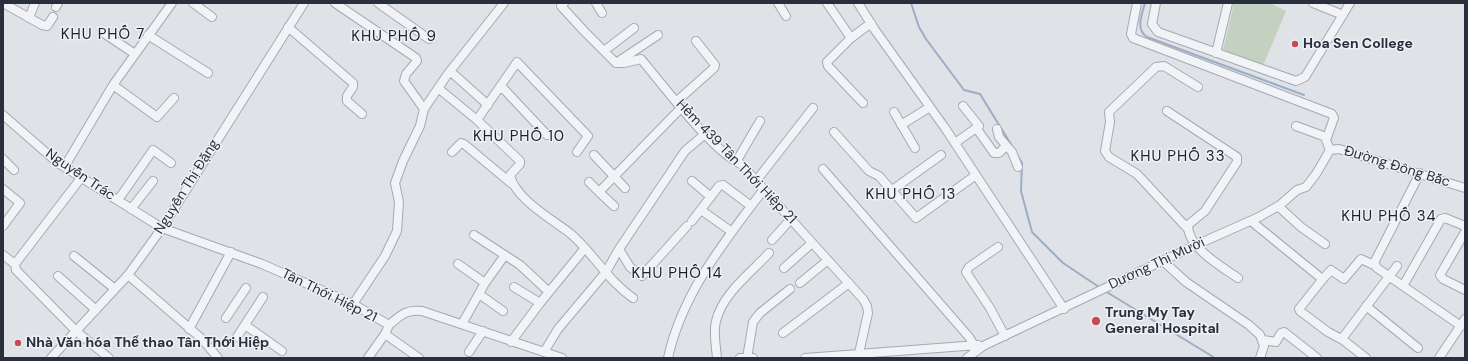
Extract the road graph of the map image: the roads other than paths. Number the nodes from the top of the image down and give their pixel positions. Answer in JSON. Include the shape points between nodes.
{"nodes":[{"id":1,"x":3,"y":3,"type":"edge"},
{"id":2,"x":35,"y":3,"type":"edge"},
{"id":3,"x":172,"y":3,"type":"edge"},
{"id":4,"x":193,"y":3,"type":"edge"},
{"id":5,"x":304,"y":3,"type":"edge"},
{"id":6,"x":335,"y":3,"type":"edge"},
{"id":7,"x":378,"y":3,"type":"edge"},
{"id":8,"x":504,"y":3,"type":"edge"},
{"id":9,"x":596,"y":3,"type":"edge"},
{"id":10,"x":778,"y":3,"type":"edge"},
{"id":11,"x":827,"y":3,"type":"edge"},
{"id":12,"x":858,"y":3,"type":"edge"},
{"id":13,"x":1137,"y":3,"type":"edge"},
{"id":14,"x":1156,"y":3,"type":"edge"},
{"id":15,"x":1228,"y":3,"type":"edge"},
{"id":16,"x":1313,"y":3,"type":"edge"},
{"id":17,"x":1350,"y":3,"type":"edge"},
{"id":18,"x":562,"y":5,"type":"edge"},
{"id":19,"x":602,"y":13,"type":"dead end"},
{"id":20,"x":1342,"y":15,"type":"junction"},
{"id":21,"x":786,"y":16,"type":"dead end"},
{"id":22,"x":52,"y":17,"type":"dead end"},
{"id":23,"x":212,"y":17,"type":"dead end"},
{"id":24,"x":29,"y":18,"type":"junction"},
{"id":25,"x":871,"y":23,"type":"junction"},
{"id":26,"x":288,"y":27,"type":"junction"},
{"id":27,"x":634,"y":28,"type":"dead end"},
{"id":28,"x":102,"y":32,"type":"dead end"},
{"id":29,"x":148,"y":35,"type":"junction"},
{"id":30,"x":658,"y":35,"type":"dead end"},
{"id":31,"x":851,"y":38,"type":"junction"},
{"id":32,"x":429,"y":39,"type":"dead end"},
{"id":33,"x":696,"y":41,"type":"dead end"},
{"id":34,"x":604,"y":51,"type":"junction"},
{"id":35,"x":1216,"y":53,"type":"junction"},
{"id":36,"x":135,"y":54,"type":"junction"},
{"id":37,"x":616,"y":63,"type":"junction"},
{"id":38,"x":450,"y":71,"type":"junction"},
{"id":39,"x":208,"y":73,"type":"dead end"},
{"id":40,"x":113,"y":85,"type":"junction"},
{"id":41,"x":500,"y":86,"type":"junction"},
{"id":42,"x":1198,"y":87,"type":"dead end"},
{"id":43,"x":438,"y":88,"type":"junction"},
{"id":44,"x":174,"y":98,"type":"dead end"},
{"id":45,"x":863,"y":103,"type":"dead end"},
{"id":46,"x":680,"y":104,"type":"junction"},
{"id":47,"x":488,"y":105,"type":"junction"},
{"id":48,"x":963,"y":106,"type":"dead end"},
{"id":49,"x":930,"y":107,"type":"junction"},
{"id":50,"x":424,"y":108,"type":"junction"},
{"id":51,"x":813,"y":108,"type":"dead end"},
{"id":52,"x":1167,"y":110,"type":"dead end"},
{"id":53,"x":894,"y":112,"type":"dead end"},
{"id":54,"x":362,"y":114,"type":"dead end"},
{"id":55,"x":3,"y":115,"type":"edge"},
{"id":56,"x":477,"y":120,"type":"junction"},
{"id":57,"x":760,"y":121,"type":"dead end"},
{"id":58,"x":901,"y":125,"type":"junction"},
{"id":59,"x":1296,"y":126,"type":"dead end"},
{"id":60,"x":977,"y":129,"type":"junction"},
{"id":61,"x":997,"y":129,"type":"dead end"},
{"id":62,"x":834,"y":132,"type":"dead end"},
{"id":63,"x":705,"y":134,"type":"junction"},
{"id":64,"x":547,"y":135,"type":"dead end"},
{"id":65,"x":1326,"y":137,"type":"junction"},
{"id":66,"x":955,"y":143,"type":"junction"},
{"id":67,"x":1006,"y":146,"type":"junction"},
{"id":68,"x":915,"y":148,"type":"dead end"},
{"id":69,"x":1330,"y":150,"type":"junction"},
{"id":70,"x":452,"y":152,"type":"dead end"},
{"id":71,"x":577,"y":152,"type":"dead end"},
{"id":72,"x":594,"y":155,"type":"dead end"},
{"id":73,"x":941,"y":155,"type":"dead end"},
{"id":74,"x":3,"y":159,"type":"edge"},
{"id":75,"x":736,"y":162,"type":"junction"},
{"id":76,"x":171,"y":163,"type":"dead end"},
{"id":77,"x":65,"y":166,"type":"junction"},
{"id":78,"x":1018,"y":167,"type":"dead end"},
{"id":79,"x":824,"y":169,"type":"dead end"},
{"id":80,"x":14,"y":170,"type":"dead end"},
{"id":81,"x":1420,"y":173,"type":"junction"},
{"id":82,"x":976,"y":175,"type":"junction"},
{"id":83,"x":614,"y":176,"type":"junction"},
{"id":84,"x":81,"y":178,"type":"junction"},
{"id":85,"x":152,"y":181,"type":"dead end"},
{"id":86,"x":692,"y":181,"type":"dead end"},
{"id":87,"x":756,"y":181,"type":"junction"},
{"id":88,"x":589,"y":182,"type":"dead end"},
{"id":89,"x":512,"y":184,"type":"junction"},
{"id":90,"x":625,"y":188,"type":"dead end"},
{"id":91,"x":1465,"y":188,"type":"edge"},
{"id":92,"x":764,"y":189,"type":"junction"},
{"id":93,"x":3,"y":190,"type":"edge"},
{"id":94,"x":599,"y":192,"type":"junction"},
{"id":95,"x":893,"y":194,"type":"junction"},
{"id":96,"x":711,"y":197,"type":"junction"},
{"id":97,"x":118,"y":200,"type":"junction"},
{"id":98,"x":614,"y":206,"type":"dead end"},
{"id":99,"x":751,"y":206,"type":"junction"},
{"id":100,"x":1278,"y":206,"type":"junction"},
{"id":101,"x":131,"y":209,"type":"junction"},
{"id":102,"x":701,"y":210,"type":"junction"},
{"id":103,"x":791,"y":219,"type":"junction"},
{"id":104,"x":1251,"y":221,"type":"junction"},
{"id":105,"x":3,"y":226,"type":"edge"},
{"id":106,"x":1465,"y":226,"type":"edge"},
{"id":107,"x":162,"y":228,"type":"junction"},
{"id":108,"x":1188,"y":229,"type":"junction"},
{"id":109,"x":732,"y":232,"type":"junction"},
{"id":110,"x":1465,"y":232,"type":"edge"},
{"id":111,"x":474,"y":235,"type":"dead end"},
{"id":112,"x":772,"y":240,"type":"dead end"},
{"id":113,"x":812,"y":242,"type":"junction"},
{"id":114,"x":1325,"y":244,"type":"dead end"},
{"id":115,"x":1196,"y":245,"type":"junction"},
{"id":116,"x":998,"y":247,"type":"dead end"},
{"id":117,"x":584,"y":248,"type":"junction"},
{"id":118,"x":619,"y":249,"type":"junction"},
{"id":119,"x":231,"y":252,"type":"junction"},
{"id":120,"x":769,"y":253,"type":"dead end"},
{"id":121,"x":505,"y":255,"type":"junction"},
{"id":122,"x":3,"y":256,"type":"edge"},
{"id":123,"x":74,"y":256,"type":"dead end"},
{"id":124,"x":828,"y":260,"type":"junction"},
{"id":125,"x":1163,"y":261,"type":"junction"},
{"id":126,"x":15,"y":264,"type":"junction"},
{"id":127,"x":458,"y":264,"type":"dead end"},
{"id":128,"x":1376,"y":266,"type":"junction"},
{"id":129,"x":1397,"y":266,"type":"dead end"},
{"id":130,"x":784,"y":268,"type":"dead end"},
{"id":131,"x":606,"y":272,"type":"junction"},
{"id":132,"x":128,"y":274,"type":"junction"},
{"id":133,"x":58,"y":276,"type":"dead end"},
{"id":134,"x":1388,"y":276,"type":"junction"},
{"id":135,"x":1238,"y":278,"type":"dead end"},
{"id":136,"x":1322,"y":280,"type":"junction"},
{"id":137,"x":485,"y":283,"type":"junction"},
{"id":138,"x":849,"y":283,"type":"junction"},
{"id":139,"x":800,"y":284,"type":"dead end"},
{"id":140,"x":1403,"y":286,"type":"junction"},
{"id":141,"x":514,"y":287,"type":"dead end"},
{"id":142,"x":246,"y":288,"type":"dead end"},
{"id":143,"x":115,"y":289,"type":"junction"},
{"id":144,"x":790,"y":289,"type":"dead end"},
{"id":145,"x":1465,"y":290,"type":"edge"},
{"id":146,"x":549,"y":292,"type":"junction"},
{"id":147,"x":479,"y":294,"type":"junction"},
{"id":148,"x":263,"y":297,"type":"dead end"},
{"id":149,"x":633,"y":298,"type":"dead end"},
{"id":150,"x":540,"y":303,"type":"junction"},
{"id":151,"x":353,"y":304,"type":"junction"},
{"id":152,"x":1366,"y":306,"type":"junction"},
{"id":153,"x":1064,"y":309,"type":"junction"},
{"id":154,"x":96,"y":310,"type":"junction"},
{"id":155,"x":503,"y":311,"type":"dead end"},
{"id":156,"x":226,"y":318,"type":"dead end"},
{"id":157,"x":462,"y":324,"type":"junction"},
{"id":158,"x":245,"y":325,"type":"junction"},
{"id":159,"x":389,"y":325,"type":"junction"},
{"id":160,"x":1462,"y":327,"type":"edge"},
{"id":161,"x":189,"y":329,"type":"junction"},
{"id":162,"x":76,"y":331,"type":"junction"},
{"id":163,"x":483,"y":332,"type":"junction"},
{"id":164,"x":783,"y":333,"type":"dead end"},
{"id":165,"x":385,"y":334,"type":"junction"},
{"id":166,"x":1005,"y":336,"type":"junction"},
{"id":167,"x":237,"y":337,"type":"dead end"},
{"id":168,"x":1262,"y":340,"type":"junction"},
{"id":169,"x":1343,"y":340,"type":"junction"},
{"id":170,"x":511,"y":342,"type":"junction"},
{"id":171,"x":974,"y":345,"type":"junction"},
{"id":172,"x":983,"y":346,"type":"junction"},
{"id":173,"x":1418,"y":348,"type":"dead end"},
{"id":174,"x":282,"y":351,"type":"dead end"},
{"id":175,"x":469,"y":352,"type":"dead end"},
{"id":176,"x":544,"y":352,"type":"junction"},
{"id":177,"x":859,"y":353,"type":"junction"},
{"id":178,"x":1441,"y":357,"type":"edge"},
{"id":179,"x":51,"y":358,"type":"edge"},
{"id":180,"x":109,"y":358,"type":"edge"},
{"id":181,"x":218,"y":358,"type":"edge"},
{"id":182,"x":368,"y":358,"type":"edge"},
{"id":183,"x":419,"y":358,"type":"edge"},
{"id":184,"x":562,"y":358,"type":"edge"},
{"id":185,"x":668,"y":358,"type":"edge"},
{"id":186,"x":717,"y":358,"type":"edge"},
{"id":187,"x":740,"y":358,"type":"edge"},
{"id":188,"x":747,"y":358,"type":"edge"},
{"id":189,"x":753,"y":358,"type":"edge"},
{"id":190,"x":805,"y":358,"type":"edge"},
{"id":191,"x":967,"y":358,"type":"edge"},
{"id":192,"x":1260,"y":358,"type":"edge"},
{"id":193,"x":1317,"y":358,"type":"edge"},
{"id":194,"x":1366,"y":358,"type":"edge"}],
"edges":[{"from":1,"to":24,"type":"street"},
{"from":2,"to":24,"type":"street"},
{"from":3,"to":29,"type":"street"},
{"from":4,"to":23,"type":"street"},
{"from":5,"to":26,"type":"street","name":"Nguyễn Thị Đặng"},
{"from":6,"to":50,"type":"street","via":[[416,58],[417,61],[406,74],[404,81]]},
{"from":7,"to":32,"type":"street"},
{"from":8,"to":38,"type":"street"},
{"from":9,"to":19,"type":"street"},
{"from":10,"to":21,"type":"street"},
{"from":11,"to":31,"type":"street"},
{"from":12,"to":25,"type":"street"},
{"from":13,"to":65,"type":"street","via":[[1132,37],[1331,113],[1334,118]]},
{"from":14,"to":35,"type":"street","via":[[1152,24],[1156,31]]},
{"from":15,"to":35,"type":"street"},
{"from":16,"to":20,"type":"street"},
{"from":17,"to":20,"type":"street"},
{"from":18,"to":34,"type":"street"},
{"from":20,"to":35,"type":"street","via":[[1305,77],[1299,81]]},
{"from":22,"to":24,"type":"street","via":[[47,26]]},
{"from":25,"to":31,"type":"street"},
{"from":25,"to":49,"type":"street"},
{"from":26,"to":54,"type":"street","via":[[353,84],[347,101]]},
{"from":26,"to":107,"type":"street","name":"Nguyễn Thị Đặng"},
{"from":27,"to":34,"type":"street"},
{"from":28,"to":36,"type":"street"},
{"from":29,"to":36,"type":"street"},
{"from":29,"to":39,"type":"street"},
{"from":30,"to":37,"type":"street"},
{"from":31,"to":45,"type":"street","via":[[828,62],[828,66]]},
{"from":33,"to":46,"type":"street","via":[[715,65]]},
{"from":34,"to":37,"type":"street"},
{"from":36,"to":40,"type":"street"},
{"from":37,"to":46,"type":"street","name":"Hẻm 439 Tân Thới Hiệp 21","via":[[641,59]]},
{"from":38,"to":43,"type":"street"},
{"from":38,"to":47,"type":"street"},
{"from":40,"to":44,"type":"street","via":[[157,117]]},
{"from":40,"to":77,"type":"street"},
{"from":41,"to":47,"type":"street"},
{"from":41,"to":64,"type":"street"},
{"from":41,"to":71,"type":"street","via":[[517,62],[588,136]]},
{"from":42,"to":108,"type":"street","via":[[1164,66],[1156,67],[1109,112],[1105,152],[1137,174]]},
{"from":43,"to":50,"type":"street"},
{"from":43,"to":56,"type":"street"},
{"from":46,"to":63,"type":"street","name":"Hẻm 439 Tân Thới Hiệp 21"},
{"from":46,"to":83,"type":"street"},
{"from":47,"to":56,"type":"street"},
{"from":48,"to":60,"type":"street","via":[[979,126]]},
{"from":49,"to":58,"type":"street"},
{"from":49,"to":66,"type":"street"},
{"from":50,"to":151,"type":"street","via":[[420,126],[403,161],[396,183],[399,202],[397,231],[385,256]]},
{"from":51,"to":87,"type":"street"},
{"from":52,"to":108,"type":"street","via":[[1237,157],[1237,162],[1205,211],[1188,225]]},
{"from":53,"to":58,"type":"street"},
{"from":55,"to":77,"type":"street","name":"Nguyễn Trác"},
{"from":56,"to":89,"type":"street","via":[[520,161],[510,175]]},
{"from":57,"to":75,"type":"street"},
{"from":58,"to":68,"type":"street"},
{"from":59,"to":65,"type":"street"},
{"from":60,"to":66,"type":"street"},
{"from":60,"to":67,"type":"street","via":[[994,153],[999,153]]},
{"from":61,"to":67,"type":"street"},
{"from":62,"to":95,"type":"street"},
{"from":63,"to":75,"type":"street","name":"Hẻm 439 Tân Thới Hiệp 21"},
{"from":63,"to":118,"type":"street","via":[[685,151]]},
{"from":65,"to":69,"type":"street"},
{"from":66,"to":82,"type":"street"},
{"from":67,"to":78,"type":"street","via":[[1012,152]]},
{"from":69,"to":81,"type":"street","name":"Đường Đông Bắc","via":[[1339,149]]},
{"from":69,"to":100,"type":"street","name":"Dương Thị Mười","via":[[1306,187],[1297,190]]},
{"from":70,"to":89,"type":"street","via":[[461,143],[464,144]]},
{"from":72,"to":83,"type":"street"},
{"from":73,"to":95,"type":"street","via":[[895,188]]},
{"from":74,"to":80,"type":"street"},
{"from":75,"to":87,"type":"street","name":"Hẻm 439 Tân Thới Hiệp 21"},
{"from":76,"to":97,"type":"street","via":[[153,150]]},
{"from":77,"to":84,"type":"street","name":"Nguyễn Trác"},
{"from":79,"to":171,"type":"street"},
{"from":81,"to":91,"type":"street","name":"Đường Đông Bắc"},
{"from":81,"to":128,"type":"street","via":[[1375,260]]},
{"from":82,"to":95,"type":"street","via":[[918,218]]},
{"from":82,"to":153,"type":"street"},
{"from":83,"to":90,"type":"street"},
{"from":83,"to":94,"type":"street"},
{"from":84,"to":97,"type":"street","name":"Nguyễn Trác"},
{"from":84,"to":126,"type":"street"},
{"from":85,"to":101,"type":"street"},
{"from":86,"to":96,"type":"street"},
{"from":87,"to":92,"type":"street","name":"Hẻm 439 Tân Thới Hiệp 21"},
{"from":88,"to":94,"type":"street"},
{"from":89,"to":117,"type":"street","via":[[538,210]]},
{"from":92,"to":99,"type":"street"},
{"from":92,"to":103,"type":"street","name":"Hẻm 439 Tân Thới Hiệp 21"},
{"from":93,"to":105,"type":"street","via":[[20,203]]},
{"from":94,"to":98,"type":"street"},
{"from":96,"to":99,"type":"street","via":[[723,185]]},
{"from":96,"to":102,"type":"street"},
{"from":97,"to":101,"type":"street","name":"Nguyễn Trác"},
{"from":99,"to":109,"type":"street"},
{"from":100,"to":104,"type":"street","name":"Dương Thị Mười"},
{"from":100,"to":114,"type":"street"},
{"from":101,"to":107,"type":"street","name":"Nguyễn Trác"},
{"from":102,"to":109,"type":"street"},
{"from":102,"to":118,"type":"street","via":[[642,276],[630,267]]},
{"from":103,"to":112,"type":"street"},
{"from":103,"to":113,"type":"street","name":"Hẻm 439 Tân Thới Hiệp 21"},
{"from":104,"to":115,"type":"street","name":"Dương Thị Mười"},
{"from":104,"to":136,"type":"street"},
{"from":106,"to":140,"type":"street","via":[[1441,219]]},
{"from":107,"to":119,"type":"street","name":"Tân Thới Hiệp 21"},
{"from":107,"to":132,"type":"street","name":"Nguyễn Thị Đặng"},
{"from":108,"to":115,"type":"street"},
{"from":109,"to":185,"type":"street","via":[[685,305],[672,338]]},
{"from":110,"to":145,"type":"street","via":[[1440,275]]},
{"from":111,"to":121,"type":"street"},
{"from":113,"to":124,"type":"street","name":"Hẻm 439 Tân Thới Hiệp 21"},
{"from":113,"to":130,"type":"street"},
{"from":115,"to":125,"type":"street","name":"Dương Thị Mười"},
{"from":115,"to":135,"type":"street"},
{"from":116,"to":166,"type":"street","via":[[969,267],[966,272]]},
{"from":117,"to":131,"type":"street"},
{"from":117,"to":146,"type":"street"},
{"from":118,"to":131,"type":"street"},
{"from":119,"to":151,"type":"street","name":"Tân Thới Hiệp 21"},
{"from":119,"to":161,"type":"street"},
{"from":120,"to":186,"type":"street","via":[[722,302],[716,322]]},
{"from":121,"to":137,"type":"street"},
{"from":121,"to":146,"type":"street","via":[[520,265]]},
{"from":122,"to":126,"type":"street"},
{"from":123,"to":143,"type":"street"},
{"from":124,"to":138,"type":"street","name":"Hẻm 439 Tân Thới Hiệp 21"},
{"from":124,"to":139,"type":"street"},
{"from":125,"to":153,"type":"street","name":"Dương Thị Mười"},
{"from":125,"to":168,"type":"street","via":[[1186,282],[1249,325]]},
{"from":126,"to":162,"type":"street","via":[[16,270]]},
{"from":127,"to":137,"type":"street"},
{"from":128,"to":134,"type":"street"},
{"from":128,"to":136,"type":"street","via":[[1361,259],[1344,279],[1330,270]]},
{"from":129,"to":134,"type":"street"},
{"from":131,"to":149,"type":"street","via":[[622,291]]},
{"from":131,"to":176,"type":"street","via":[[558,329]]},
{"from":132,"to":143,"type":"street","name":"Nguyễn Thị Đặng"},
{"from":132,"to":161,"type":"street"},
{"from":133,"to":154,"type":"street"},
{"from":134,"to":140,"type":"street"},
{"from":134,"to":152,"type":"street"},
{"from":136,"to":169,"type":"street","via":[[1299,309],[1328,332]]},
{"from":137,"to":147,"type":"street"},
{"from":138,"to":164,"type":"street"},
{"from":138,"to":177,"type":"street","name":"Hẻm 439 Tân Thới Hiệp 21","via":[[867,306],[868,313]]},
{"from":140,"to":160,"type":"street"},
{"from":141,"to":150,"type":"street"},
{"from":142,"to":156,"type":"street"},
{"from":143,"to":154,"type":"street","name":"Nguyễn Thị Đặng"},
{"from":144,"to":188,"type":"street","via":[[760,313],[753,322]]},
{"from":146,"to":150,"type":"street"},
{"from":147,"to":155,"type":"street"},
{"from":147,"to":157,"type":"street"},
{"from":148,"to":158,"type":"street"},
{"from":150,"to":170,"type":"street"},
{"from":151,"to":159,"type":"street","name":"Tân Thới Hiệp 21"},
{"from":152,"to":169,"type":"street"},
{"from":152,"to":173,"type":"street"},
{"from":153,"to":166,"type":"street","name":"Dương Thị Mười"},
{"from":154,"to":162,"type":"street","name":"Nguyễn Thị Đặng"},
{"from":157,"to":159,"type":"street","name":"Tân Thới Hiệp 21","via":[[412,309]]},
{"from":157,"to":163,"type":"street","name":"Tân Thới Hiệp 21"},
{"from":158,"to":167,"type":"street"},
{"from":158,"to":174,"type":"street"},
{"from":159,"to":165,"type":"street"},
{"from":160,"to":178,"type":"street"},
{"from":161,"to":181,"type":"street","via":[[202,339]]},
{"from":162,"to":179,"type":"street","name":"Nguyễn Thị Đặng"},
{"from":162,"to":180,"type":"street"},
{"from":163,"to":170,"type":"street","name":"Tân Thới Hiệp 21"},
{"from":163,"to":175,"type":"street"},
{"from":165,"to":182,"type":"street"},
{"from":165,"to":183,"type":"street"},
{"from":166,"to":172,"type":"street","name":"Dương Thị Mười"},
{"from":168,"to":192,"type":"street","via":[[1264,346]]},
{"from":168,"to":193,"type":"street","via":[[1276,342],[1284,332]]},
{"from":169,"to":194,"type":"street"},
{"from":170,"to":176,"type":"street","name":"Tân Thới Hiệp 21"},
{"from":171,"to":172,"type":"street"},
{"from":171,"to":177,"type":"street"},
{"from":172,"to":191,"type":"street","name":"Dương Thị Mười"},
{"from":176,"to":184,"type":"street","name":"Tân Thới Hiệp 21"},
{"from":177,"to":190,"type":"street"},
{"from":187,"to":188,"type":"street"},
{"from":188,"to":189,"type":"street"}]}
